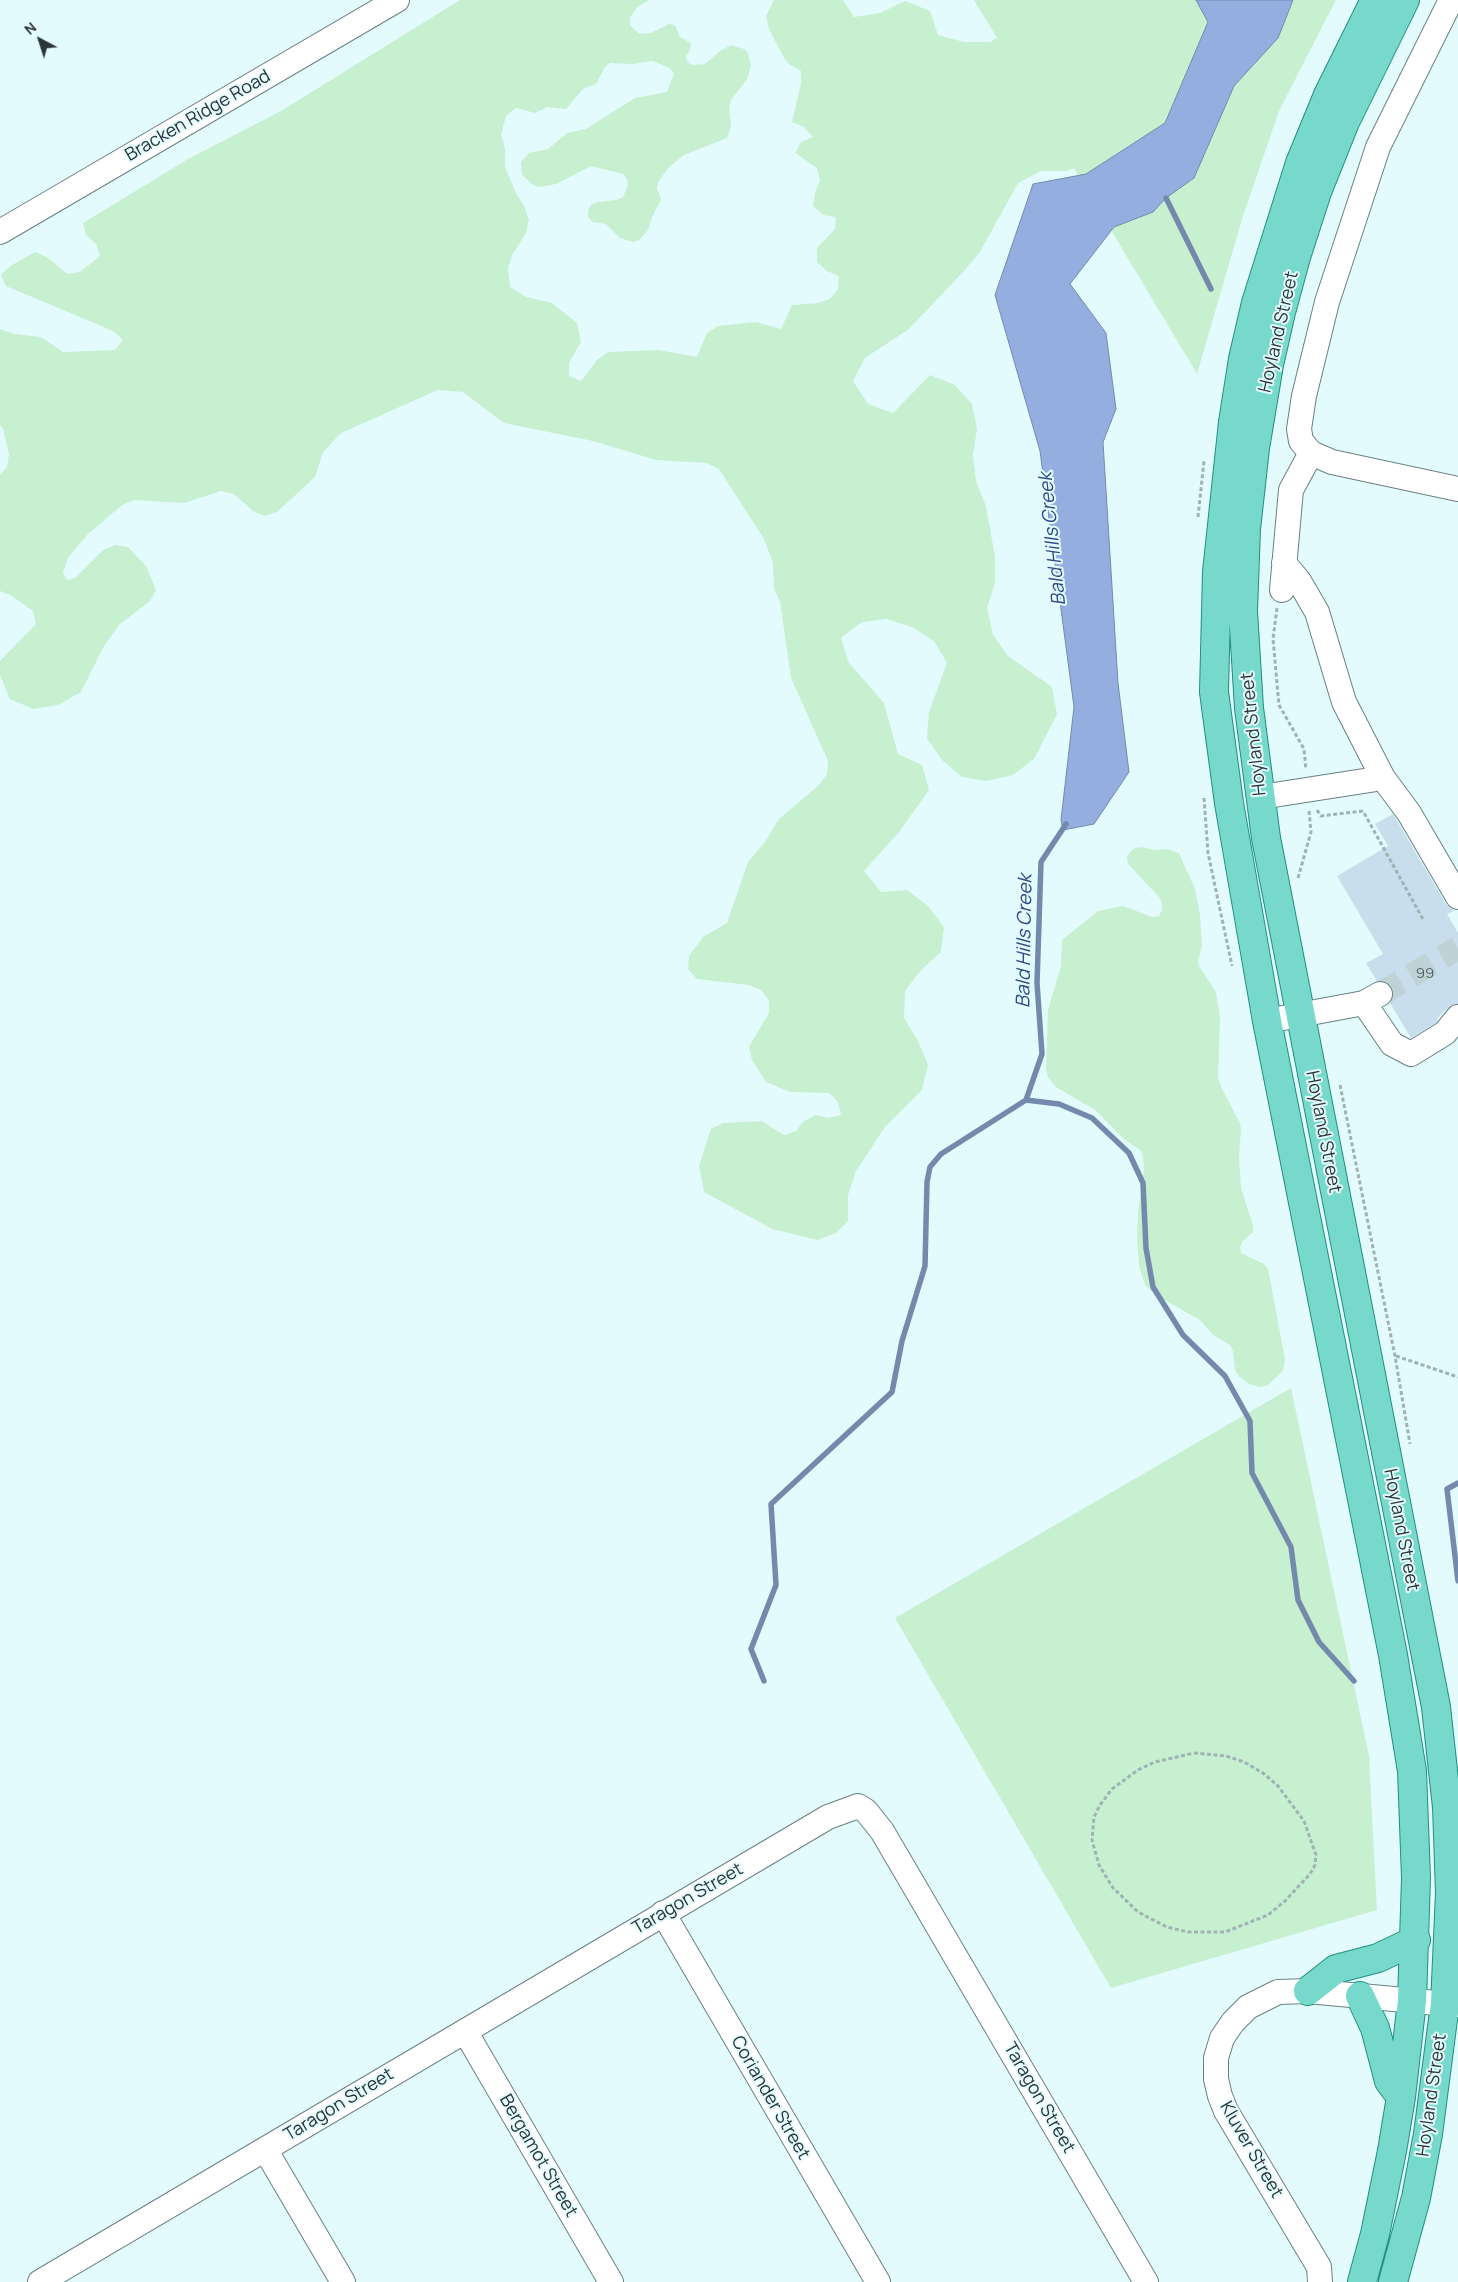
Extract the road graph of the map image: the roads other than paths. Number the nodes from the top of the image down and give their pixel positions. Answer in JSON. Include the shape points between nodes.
{"nodes":[{"id":1,"x":397,"y":0,"type":"edge"},
{"id":2,"x":1375,"y":0,"type":"edge"},
{"id":3,"x":1405,"y":0,"type":"edge"},
{"id":4,"x":1451,"y":0,"type":"edge"},
{"id":5,"x":366,"y":8,"type":"edge"},
{"id":6,"x":0,"y":232,"type":"edge"},
{"id":7,"x":1311,"y":453,"type":"junction"},
{"id":8,"x":1458,"y":489,"type":"edge"},
{"id":9,"x":1284,"y":563,"type":"junction"},
{"id":10,"x":1282,"y":590,"type":"road end"},
{"id":11,"x":1383,"y":778,"type":"junction"},
{"id":12,"x":1261,"y":797,"type":"junction"},
{"id":13,"x":1458,"y":898,"type":"edge"},
{"id":14,"x":1300,"y":1015,"type":"junction"},
{"id":15,"x":1458,"y":1017,"type":"edge"},
{"id":16,"x":1267,"y":1021,"type":"junction"},
{"id":17,"x":1454,"y":1898,"type":"edge"},
{"id":18,"x":663,"y":1913,"type":"junction"},
{"id":19,"x":1416,"y":1940,"type":"junction"},
{"id":20,"x":1308,"y":1992,"type":"junction"},
{"id":21,"x":1360,"y":1996,"type":"junction"},
{"id":22,"x":1412,"y":2001,"type":"junction"},
{"id":23,"x":1451,"y":2004,"type":"edge"},
{"id":24,"x":465,"y":2031,"type":"junction"},
{"id":25,"x":1448,"y":2060,"type":"edge"},
{"id":26,"x":1401,"y":2097,"type":"junction"},
{"id":27,"x":265,"y":2149,"type":"junction"},
{"id":28,"x":40,"y":2282,"type":"edge"},
{"id":29,"x":343,"y":2282,"type":"edge"},
{"id":30,"x":611,"y":2282,"type":"edge"},
{"id":31,"x":878,"y":2282,"type":"edge"},
{"id":32,"x":1146,"y":2282,"type":"edge"},
{"id":33,"x":1320,"y":2282,"type":"edge"},
{"id":34,"x":1362,"y":2282,"type":"edge"},
{"id":35,"x":1393,"y":2282,"type":"edge"}],
"edges":[{"from":1,"to":5,"type":"street","name":"Bracken Ridge Road"},
{"from":2,"to":16,"type":"main road","name":"Hoyland Street","via":[[1328,95],[1300,163],[1256,303],[1233,422],[1217,572],[1214,692],[1229,803]]},
{"from":3,"to":12,"type":"main road","name":"Hoyland Street","via":[[1345,122],[1317,192],[1296,257],[1269,365],[1246,529],[1243,611],[1249,708]]},
{"from":4,"to":7,"type":"street","via":[[1378,147],[1327,302],[1299,429],[1301,441]]},
{"from":5,"to":6,"type":"street","name":"Bracken Ridge Road"},
{"from":7,"to":8,"type":"street","via":[[1332,462]]},
{"from":7,"to":9,"type":"street","via":[[1291,490]]},
{"from":9,"to":10,"type":"street"},
{"from":9,"to":11,"type":"street","via":[[1317,612],[1344,702]]},
{"from":11,"to":12,"type":"street"},
{"from":11,"to":13,"type":"street","via":[[1408,813]]},
{"from":12,"to":14,"type":"main road","name":"Hoyland Street"},
{"from":14,"to":15,"type":"street","via":[[1372,998],[1392,1044],[1411,1054],[1445,1034]]},
{"from":14,"to":16,"type":"street"},
{"from":14,"to":17,"type":"main road","name":"Hoyland Street","via":[[1436,1707]]},
{"from":16,"to":19,"type":"main road","name":"Hoyland Street","via":[[1393,1655],[1410,1761]]},
{"from":17,"to":23,"type":"main road","name":"Hoyland Street"},
{"from":18,"to":24,"type":"street","name":"Taragon Street"},
{"from":18,"to":31,"type":"street","name":"Coriander Street"},
{"from":18,"to":32,"type":"street","name":"Taragon Street","via":[[828,1817],[854,1806],[862,1807],[882,1831]]},
{"from":19,"to":20,"type":"main road","via":[[1378,1958],[1336,1969]]},
{"from":19,"to":22,"type":"main road","name":"Hoyland Street"},
{"from":20,"to":21,"type":"street","name":"Kluver Street"},
{"from":20,"to":33,"type":"street","name":"Kluver Street","via":[[1278,1992],[1248,2007],[1222,2038],[1216,2058],[1216,2078],[1226,2111],[1319,2267]]},
{"from":21,"to":22,"type":"street","name":"Kluver Street"},
{"from":21,"to":26,"type":"main road","via":[[1375,2028],[1389,2081]]},
{"from":22,"to":23,"type":"street","name":"Kluver Street"},
{"from":22,"to":26,"type":"main road","name":"Hoyland Street"},
{"from":23,"to":25,"type":"main road","name":"Hoyland Street"},
{"from":24,"to":27,"type":"street","name":"Taragon Street"},
{"from":24,"to":30,"type":"street","name":"Bergamot Street"},
{"from":25,"to":35,"type":"main road","name":"Hoyland Street"},
{"from":26,"to":34,"type":"main road","name":"Hoyland Street","via":[[1375,2234]]},
{"from":27,"to":28,"type":"street","name":"Taragon Street"},
{"from":27,"to":29,"type":"street"}]}
